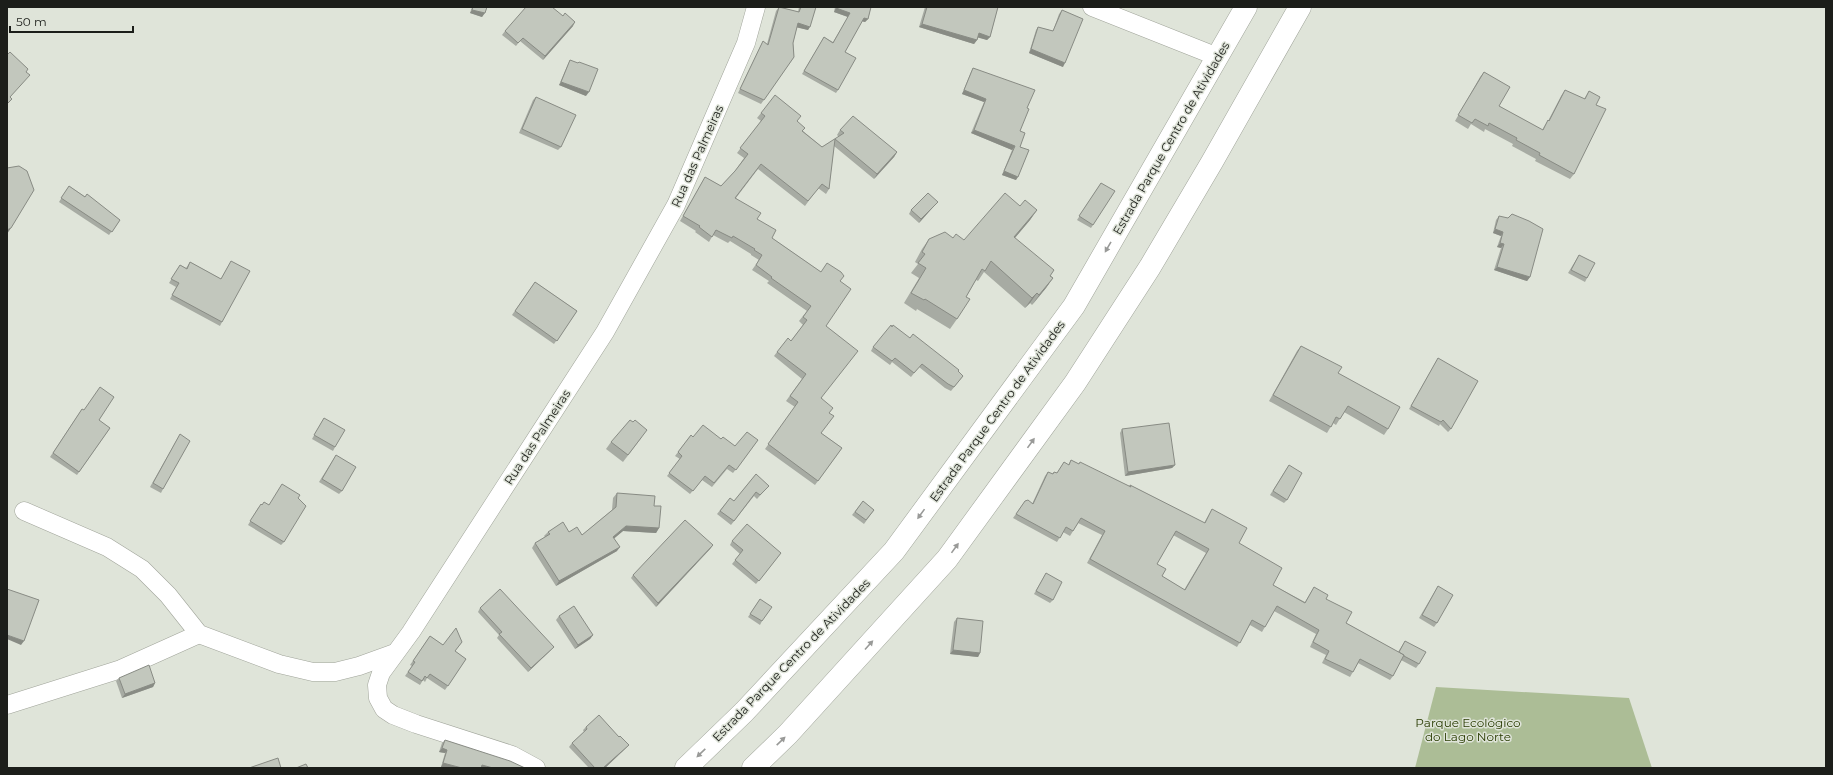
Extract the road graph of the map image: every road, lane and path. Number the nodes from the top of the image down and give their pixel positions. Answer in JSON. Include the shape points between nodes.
{"nodes":[{"id":1,"x":756,"y":7,"type":"edge"},
{"id":2,"x":1092,"y":7,"type":"edge"},
{"id":3,"x":1246,"y":7,"type":"edge"},
{"id":4,"x":1300,"y":7,"type":"edge"},
{"id":5,"x":1218,"y":57,"type":"junction"},
{"id":6,"x":24,"y":510,"type":"dead end"},
{"id":7,"x":199,"y":634,"type":"junction"},
{"id":8,"x":395,"y":653,"type":"junction"},
{"id":9,"x":7,"y":705,"type":"edge"},
{"id":10,"x":536,"y":768,"type":"edge"},
{"id":11,"x":686,"y":768,"type":"edge"},
{"id":12,"x":753,"y":768,"type":"edge"}],
"edges":[{"from":1,"to":8,"type":"street","name":"Rua das Palmeiras","via":[[746,43],[676,205],[612,319],[416,626]]},
{"from":2,"to":5,"type":"street"},
{"from":3,"to":5,"type":"main road","name":"Estrada Parque Centro de Atividades"},
{"from":12,"to":4,"type":"main road","one_way":true,"via":[[788,734],[947,559],[1075,383],[1150,268]]},
{"from":5,"to":11,"type":"main road","name":"Estrada Parque Centro de Atividades","one_way":true,"via":[[1074,306],[894,552],[744,712]]},
{"from":6,"to":7,"type":"street","via":[[106,547],[142,569],[168,595]]},
{"from":7,"to":8,"type":"street","via":[[279,664],[313,672],[335,672]]},
{"from":7,"to":9,"type":"street","via":[[121,669]]},
{"from":8,"to":10,"type":"street","name":"Rua das Palmeiras","via":[[381,673],[377,685],[378,698],[384,709],[416,724],[512,755]]}]}
